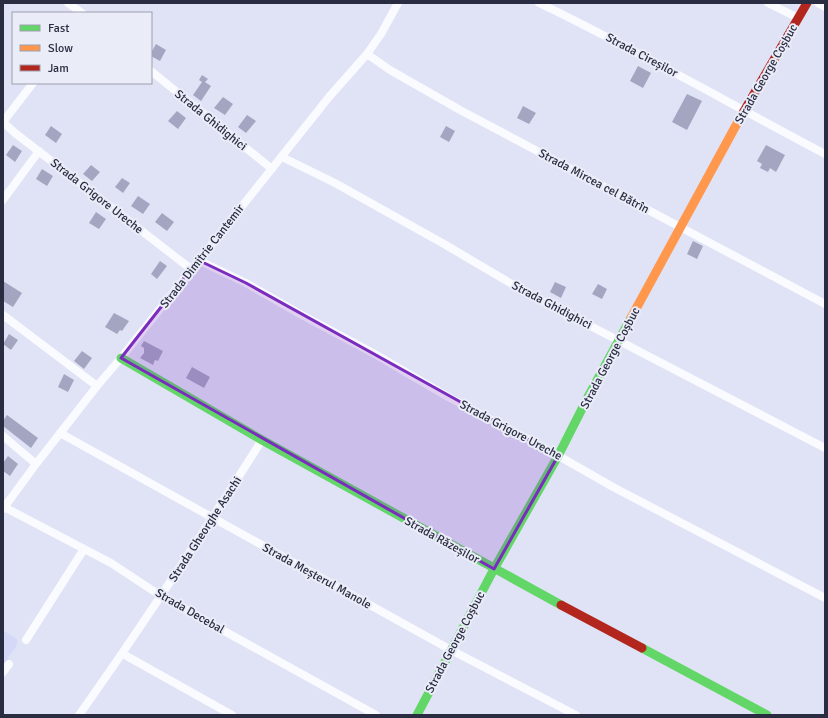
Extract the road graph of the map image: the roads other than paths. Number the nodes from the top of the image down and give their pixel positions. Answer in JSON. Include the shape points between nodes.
{"nodes":[{"id":1,"x":68,"y":3,"type":"edge"},
{"id":2,"x":398,"y":3,"type":"edge"},
{"id":3,"x":539,"y":3,"type":"edge"},
{"id":4,"x":768,"y":3,"type":"edge"},
{"id":5,"x":807,"y":3,"type":"edge"},
{"id":6,"x":818,"y":3,"type":"edge"},
{"id":7,"x":825,"y":7,"type":"edge"},
{"id":8,"x":81,"y":12,"type":"edge"},
{"id":9,"x":798,"y":18,"type":"junction"},
{"id":10,"x":367,"y":54,"type":"junction"},
{"id":11,"x":152,"y":72,"type":"edge"},
{"id":12,"x":32,"y":84,"type":"edge"},
{"id":13,"x":744,"y":112,"type":"junction"},
{"id":14,"x":3,"y":122,"type":"edge"},
{"id":15,"x":39,"y":151,"type":"junction"},
{"id":16,"x":825,"y":154,"type":"edge"},
{"id":17,"x":282,"y":157,"type":"junction"},
{"id":18,"x":272,"y":169,"type":"junction"},
{"id":19,"x":3,"y":200,"type":"edge"},
{"id":20,"x":681,"y":227,"type":"junction"},
{"id":21,"x":198,"y":260,"type":"junction"},
{"id":22,"x":191,"y":269,"type":"junction"},
{"id":23,"x":825,"y":304,"type":"edge"},
{"id":24,"x":3,"y":315,"type":"edge"},
{"id":25,"x":619,"y":341,"type":"junction"},
{"id":26,"x":121,"y":358,"type":"junction"},
{"id":27,"x":97,"y":386,"type":"junction"},
{"id":28,"x":60,"y":433,"type":"junction"},
{"id":29,"x":3,"y":436,"type":"edge"},
{"id":30,"x":262,"y":440,"type":"junction"},
{"id":31,"x":825,"y":447,"type":"edge"},
{"id":32,"x":558,"y":456,"type":"junction"},
{"id":33,"x":36,"y":464,"type":"junction"},
{"id":34,"x":4,"y":508,"type":"edge"},
{"id":35,"x":212,"y":519,"type":"junction"},
{"id":36,"x":84,"y":549,"type":"junction"},
{"id":37,"x":494,"y":569,"type":"junction"},
{"id":38,"x":161,"y":596,"type":"junction"},
{"id":39,"x":825,"y":598,"type":"edge"},
{"id":40,"x":26,"y":640,"type":"dead end"},
{"id":41,"x":451,"y":650,"type":"junction"},
{"id":42,"x":123,"y":654,"type":"junction"},
{"id":43,"x":9,"y":664,"type":"dead end"},
{"id":44,"x":3,"y":672,"type":"edge"},
{"id":45,"x":78,"y":715,"type":"edge"},
{"id":46,"x":232,"y":715,"type":"edge"},
{"id":47,"x":376,"y":715,"type":"edge"},
{"id":48,"x":417,"y":715,"type":"edge"},
{"id":49,"x":576,"y":715,"type":"edge"},
{"id":50,"x":767,"y":715,"type":"edge"}],
"edges":[{"from":1,"to":8,"type":"street"},
{"from":2,"to":10,"type":"street","name":"Strada Dimitrie Cantemir"},
{"from":3,"to":13,"type":"street","name":"Strada Cireșilor","via":[[679,74]]},
{"from":4,"to":9,"type":"street"},
{"from":5,"to":9,"type":"street","name":"Strada George Coșbuc"},
{"from":6,"to":7,"type":"street"},
{"from":9,"to":13,"type":"street","name":"Strada George Coșbuc"},
{"from":10,"to":17,"type":"street","name":"Strada Dimitrie Cantemir"},
{"from":10,"to":20,"type":"street","name":"Strada Mircea cel Bătrîn","via":[[460,110]]},
{"from":11,"to":18,"type":"street","name":"Strada Ghidighici"},
{"from":12,"to":14,"type":"street"},
{"from":13,"to":16,"type":"street","name":"Strada Cireșilor"},
{"from":13,"to":20,"type":"street","name":"Strada George Coșbuc"},
{"from":14,"to":15,"type":"street","name":"Strada Grigore Ureche"},
{"from":15,"to":19,"type":"street"},
{"from":15,"to":22,"type":"street","name":"Strada Grigore Ureche"},
{"from":17,"to":18,"type":"street","name":"Strada Dimitrie Cantemir"},
{"from":17,"to":25,"type":"street","name":"Strada Ghidighici","via":[[335,183],[527,293]]},
{"from":18,"to":21,"type":"street","name":"Strada Dimitrie Cantemir"},
{"from":20,"to":23,"type":"street","name":"Strada Mircea cel Bătrîn"},
{"from":20,"to":25,"type":"street","name":"Strada George Coșbuc"},
{"from":21,"to":22,"type":"street","name":"Strada Dimitrie Cantemir"},
{"from":21,"to":32,"type":"street","name":"Strada Grigore Ureche","via":[[246,283]]},
{"from":22,"to":26,"type":"street","name":"Strada Dimitrie Cantemir"},
{"from":24,"to":27,"type":"street"},
{"from":25,"to":31,"type":"street","name":"Strada Ghidighici"},
{"from":25,"to":32,"type":"street","name":"Strada George Coșbuc"},
{"from":26,"to":27,"type":"street","name":"Strada Dimitrie Cantemir"},
{"from":26,"to":30,"type":"street","name":"Strada Răzeșilor"},
{"from":27,"to":28,"type":"street","name":"Strada Dimitrie Cantemir"},
{"from":28,"to":33,"type":"street","name":"Strada Dimitrie Cantemir"},
{"from":28,"to":35,"type":"street","name":"Strada Meșterul Manole"},
{"from":29,"to":33,"type":"street"},
{"from":30,"to":35,"type":"street","name":"Strada Gheorghe Asachi"},
{"from":30,"to":37,"type":"street","name":"Strada Răzeșilor"},
{"from":32,"to":37,"type":"street","name":"Strada George Coșbuc"},
{"from":32,"to":39,"type":"street","name":"Strada Grigore Ureche"},
{"from":33,"to":34,"type":"street","name":"Strada Dimitrie Cantemir"},
{"from":34,"to":36,"type":"street","name":"Strada Decebal"},
{"from":35,"to":38,"type":"street","name":"Strada Gheorghe Asachi"},
{"from":35,"to":41,"type":"street","name":"Strada Meșterul Manole"},
{"from":36,"to":38,"type":"street","name":"Strada Decebal","via":[[111,563]]},
{"from":36,"to":40,"type":"street"},
{"from":37,"to":41,"type":"street","name":"Strada George Coșbuc"},
{"from":37,"to":50,"type":"street","name":"Strada Răzeșilor"},
{"from":38,"to":42,"type":"street","name":"Strada Gheorghe Asachi"},
{"from":38,"to":47,"type":"street","name":"Strada Decebal"},
{"from":41,"to":48,"type":"street","name":"Strada George Coșbuc"},
{"from":41,"to":49,"type":"street","name":"Strada Meșterul Manole"},
{"from":42,"to":45,"type":"street","name":"Strada Gheorghe Asachi"},
{"from":42,"to":46,"type":"street"},
{"from":43,"to":44,"type":"street"}]}
